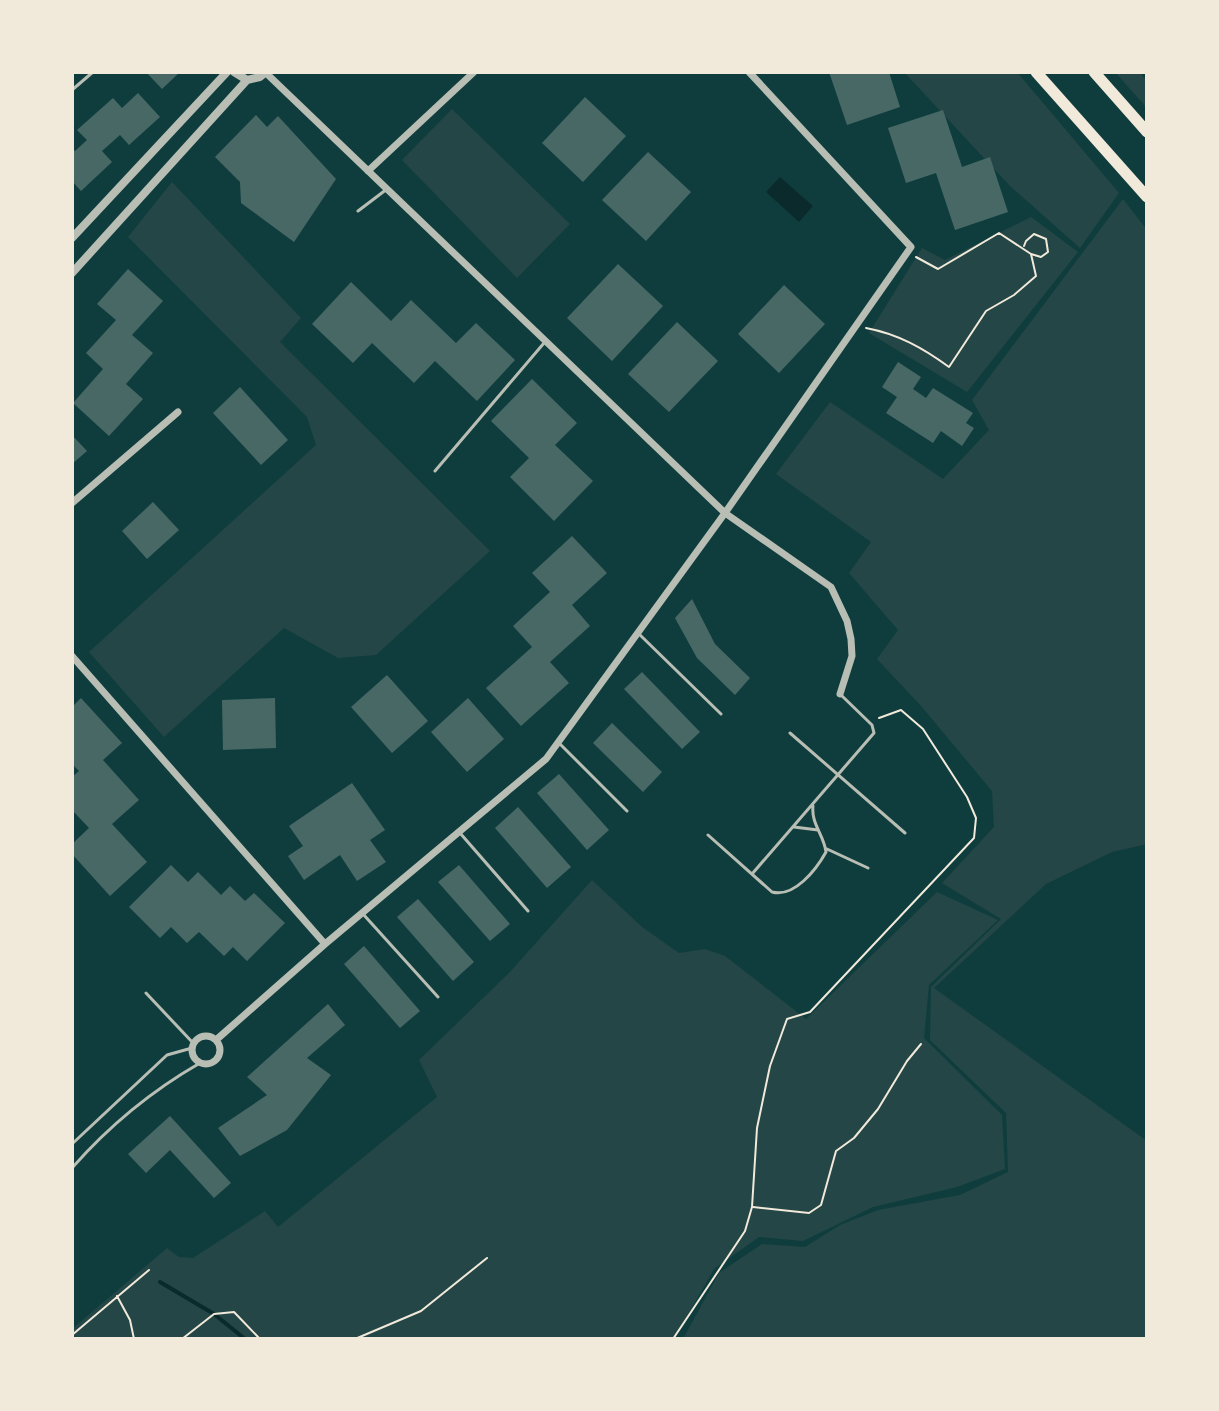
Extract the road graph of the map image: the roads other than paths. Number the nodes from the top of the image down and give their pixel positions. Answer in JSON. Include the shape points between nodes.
{"nodes":[{"id":1,"x":93,"y":72,"type":"edge"},
{"id":2,"x":227,"y":72,"type":"edge"},
{"id":3,"x":234,"y":72,"type":"edge"},
{"id":4,"x":266,"y":72,"type":"edge"},
{"id":5,"x":474,"y":72,"type":"edge"},
{"id":6,"x":749,"y":72,"type":"edge"},
{"id":7,"x":1036,"y":72,"type":"edge"},
{"id":8,"x":1094,"y":72,"type":"edge"},
{"id":9,"x":247,"y":80,"type":"junction"},
{"id":10,"x":72,"y":90,"type":"edge"},
{"id":11,"x":1147,"y":132,"type":"edge"},
{"id":12,"x":368,"y":171,"type":"junction"},
{"id":13,"x":387,"y":189,"type":"junction"},
{"id":14,"x":1147,"y":197,"type":"edge"},
{"id":15,"x":358,"y":211,"type":"dead end"},
{"id":16,"x":72,"y":238,"type":"edge"},
{"id":17,"x":72,"y":273,"type":"edge"},
{"id":18,"x":546,"y":341,"type":"junction"},
{"id":19,"x":178,"y":412,"type":"dead end"},
{"id":20,"x":435,"y":471,"type":"dead end"},
{"id":21,"x":72,"y":503,"type":"edge"},
{"id":22,"x":725,"y":513,"type":"junction"},
{"id":23,"x":638,"y":633,"type":"junction"},
{"id":24,"x":72,"y":656,"type":"edge"},
{"id":25,"x":79,"y":664,"type":"junction"},
{"id":26,"x":72,"y":671,"type":"edge"},
{"id":27,"x":840,"y":694,"type":"joint"},
{"id":28,"x":721,"y":714,"type":"dead end"},
{"id":29,"x":790,"y":733,"type":"dead end"},
{"id":30,"x":559,"y":742,"type":"junction"},
{"id":31,"x":838,"y":775,"type":"junction"},
{"id":32,"x":813,"y":804,"type":"junction"},
{"id":33,"x":627,"y":811,"type":"dead end"},
{"id":34,"x":793,"y":827,"type":"junction"},
{"id":35,"x":818,"y":830,"type":"junction"},
{"id":36,"x":459,"y":832,"type":"junction"},
{"id":37,"x":905,"y":833,"type":"dead end"},
{"id":38,"x":708,"y":835,"type":"dead end"},
{"id":39,"x":827,"y":849,"type":"junction"},
{"id":40,"x":868,"y":868,"type":"dead end"},
{"id":41,"x":752,"y":874,"type":"junction"},
{"id":42,"x":528,"y":911,"type":"dead end"},
{"id":43,"x":362,"y":913,"type":"junction"},
{"id":44,"x":325,"y":944,"type":"junction"},
{"id":45,"x":146,"y":993,"type":"dead end"},
{"id":46,"x":438,"y":997,"type":"dead end"},
{"id":47,"x":216,"y":1040,"type":"junction"},
{"id":48,"x":193,"y":1046,"type":"junction"},
{"id":49,"x":200,"y":1063,"type":"junction"},
{"id":50,"x":72,"y":1144,"type":"edge"},
{"id":51,"x":72,"y":1168,"type":"edge"}],
"edges":[{"from":1,"to":10,"type":"lane"},
{"from":2,"to":16,"type":"street"},
{"from":3,"to":9,"type":"street"},
{"from":4,"to":9,"type":"street"},
{"from":4,"to":12,"type":"street"},
{"from":5,"to":12,"type":"street"},
{"from":6,"to":22,"type":"street","via":[[911,247]]},
{"from":7,"to":14,"type":"highway"},
{"from":8,"to":11,"type":"highway"},
{"from":9,"to":17,"type":"street"},
{"from":12,"to":13,"type":"street"},
{"from":13,"to":15,"type":"lane"},
{"from":13,"to":18,"type":"street"},
{"from":18,"to":20,"type":"lane"},
{"from":18,"to":22,"type":"street"},
{"from":19,"to":21,"type":"street"},
{"from":22,"to":23,"type":"street"},
{"from":22,"to":27,"type":"street","via":[[831,587],[851,639],[852,656]]},
{"from":23,"to":28,"type":"lane"},
{"from":23,"to":30,"type":"street"},
{"from":24,"to":25,"type":"street"},
{"from":25,"to":26,"type":"street"},
{"from":25,"to":44,"type":"street"},
{"from":27,"to":31,"type":"lane","via":[[874,729]]},
{"from":29,"to":31,"type":"lane"},
{"from":30,"to":33,"type":"lane"},
{"from":30,"to":36,"type":"street"},
{"from":31,"to":32,"type":"lane"},
{"from":31,"to":37,"type":"lane"},
{"from":32,"to":34,"type":"lane"},
{"from":32,"to":35,"type":"lane"},
{"from":34,"to":35,"type":"lane"},
{"from":34,"to":41,"type":"lane"},
{"from":35,"to":39,"type":"lane"},
{"from":36,"to":42,"type":"lane"},
{"from":36,"to":43,"type":"street"},
{"from":38,"to":41,"type":"lane"},
{"from":39,"to":40,"type":"lane"},
{"from":39,"to":41,"type":"lane","via":[[789,892],[772,892]]},
{"from":43,"to":44,"type":"street"},
{"from":43,"to":46,"type":"lane"},
{"from":44,"to":47,"type":"street"},
{"from":45,"to":48,"type":"lane"},
{"from":47,"to":48,"type":"street","via":[[204,1036]]},
{"from":47,"to":49,"type":"street","via":[[219,1056]]},
{"from":48,"to":49,"type":"street"},
{"from":48,"to":50,"type":"lane","via":[[167,1055]]},
{"from":49,"to":51,"type":"lane","via":[[170,1080]]}]}
